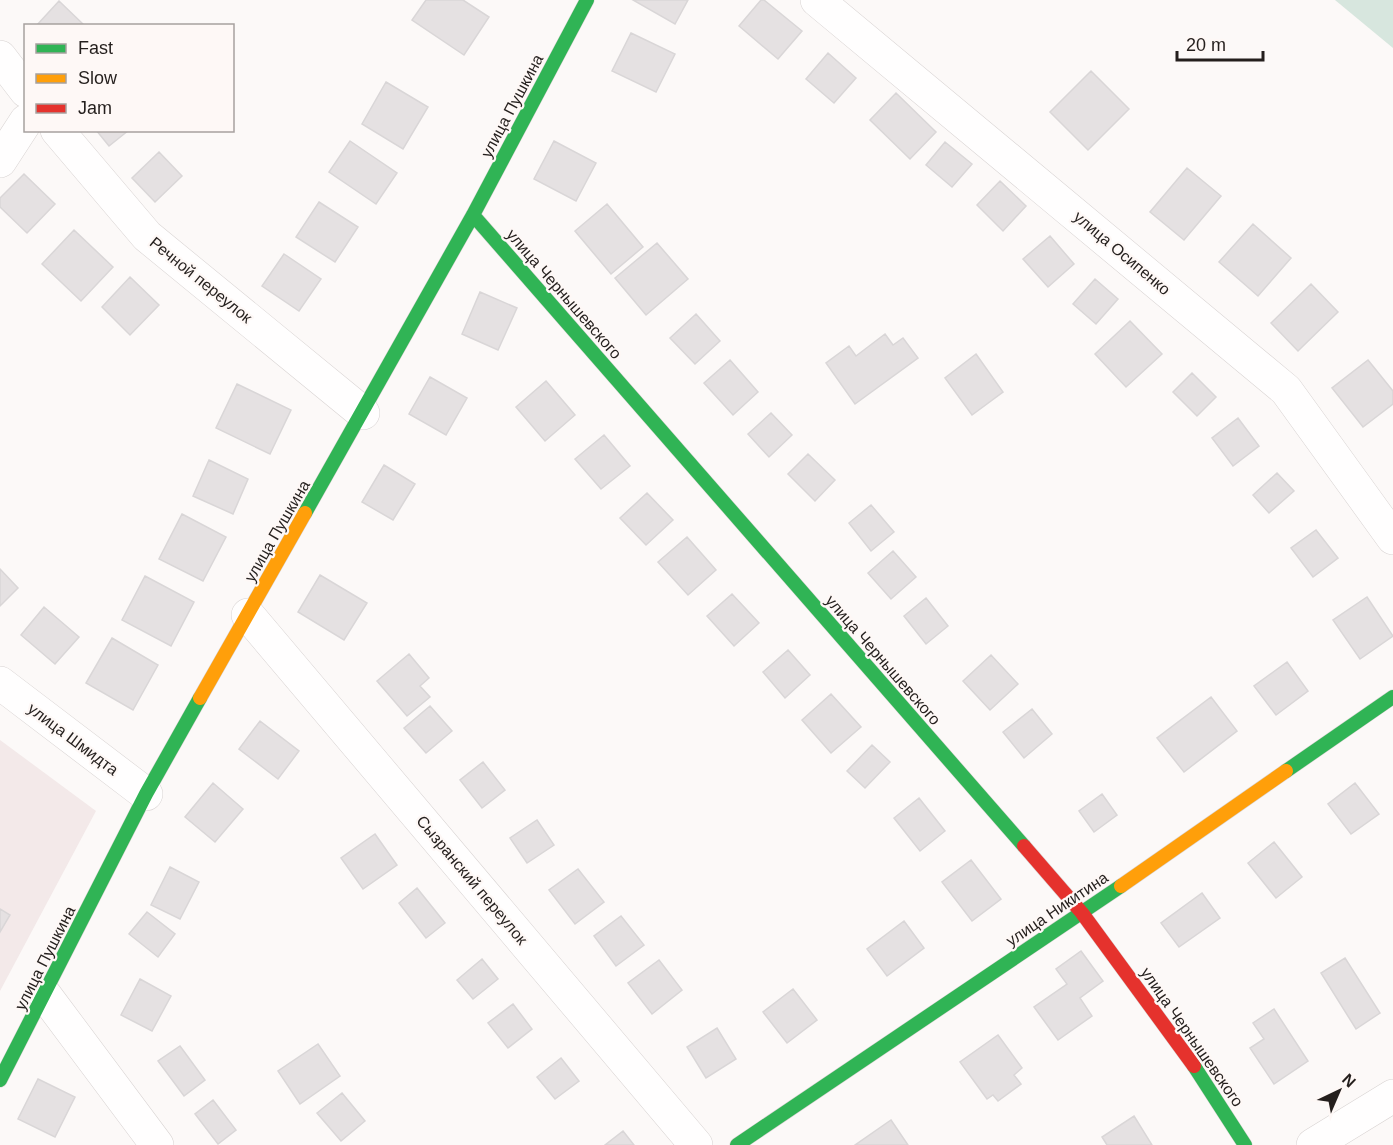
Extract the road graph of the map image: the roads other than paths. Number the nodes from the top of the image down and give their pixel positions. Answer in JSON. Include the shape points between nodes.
{"nodes":[{"id":1,"x":587,"y":0,"type":"edge"},
{"id":2,"x":817,"y":0,"type":"edge"},
{"id":3,"x":0,"y":57,"type":"edge"},
{"id":4,"x":24,"y":88,"type":"edge"},
{"id":5,"x":24,"y":124,"type":"edge"},
{"id":6,"x":59,"y":132,"type":"edge"},
{"id":7,"x":0,"y":161,"type":"edge"},
{"id":8,"x":473,"y":215,"type":"junction"},
{"id":9,"x":363,"y":413,"type":"junction"},
{"id":10,"x":1393,"y":538,"type":"edge"},
{"id":11,"x":248,"y":615,"type":"junction"},
{"id":12,"x":0,"y":683,"type":"edge"},
{"id":13,"x":1393,"y":697,"type":"edge"},
{"id":14,"x":146,"y":794,"type":"junction"},
{"id":15,"x":1082,"y":913,"type":"junction"},
{"id":16,"x":45,"y":995,"type":"junction"},
{"id":17,"x":0,"y":1080,"type":"edge"},
{"id":18,"x":1393,"y":1096,"type":"edge"},
{"id":19,"x":157,"y":1145,"type":"edge"},
{"id":20,"x":696,"y":1145,"type":"edge"},
{"id":21,"x":737,"y":1145,"type":"edge"},
{"id":22,"x":1245,"y":1145,"type":"edge"},
{"id":23,"x":1313,"y":1145,"type":"edge"}],
"edges":[{"from":1,"to":8,"type":"street","name":"улица Пушкина"},
{"from":2,"to":10,"type":"street","name":"улица Осипенко","via":[[1286,390]]},
{"from":3,"to":4,"type":"street"},
{"from":5,"to":7,"type":"street"},
{"from":6,"to":9,"type":"street","name":"Речной переулок","via":[[147,236]]},
{"from":8,"to":9,"type":"street","name":"улица Пушкина"},
{"from":8,"to":15,"type":"street","name":"улица Чернышевского"},
{"from":9,"to":11,"type":"street","name":"улица Пушкина"},
{"from":11,"to":14,"type":"street","name":"улица Пушкина"},
{"from":11,"to":20,"type":"street","name":"Сызранский переулок"},
{"from":12,"to":14,"type":"street","name":"улица Шмидта"},
{"from":13,"to":15,"type":"street","name":"улица Никитина"},
{"from":14,"to":16,"type":"street","name":"улица Пушкина"},
{"from":15,"to":21,"type":"street","name":"улица Никитина"},
{"from":15,"to":22,"type":"street","name":"улица Чернышевского","via":[[1183,1049]]},
{"from":16,"to":17,"type":"street","name":"улица Пушкина"},
{"from":16,"to":19,"type":"street"},
{"from":18,"to":23,"type":"street"}]}
